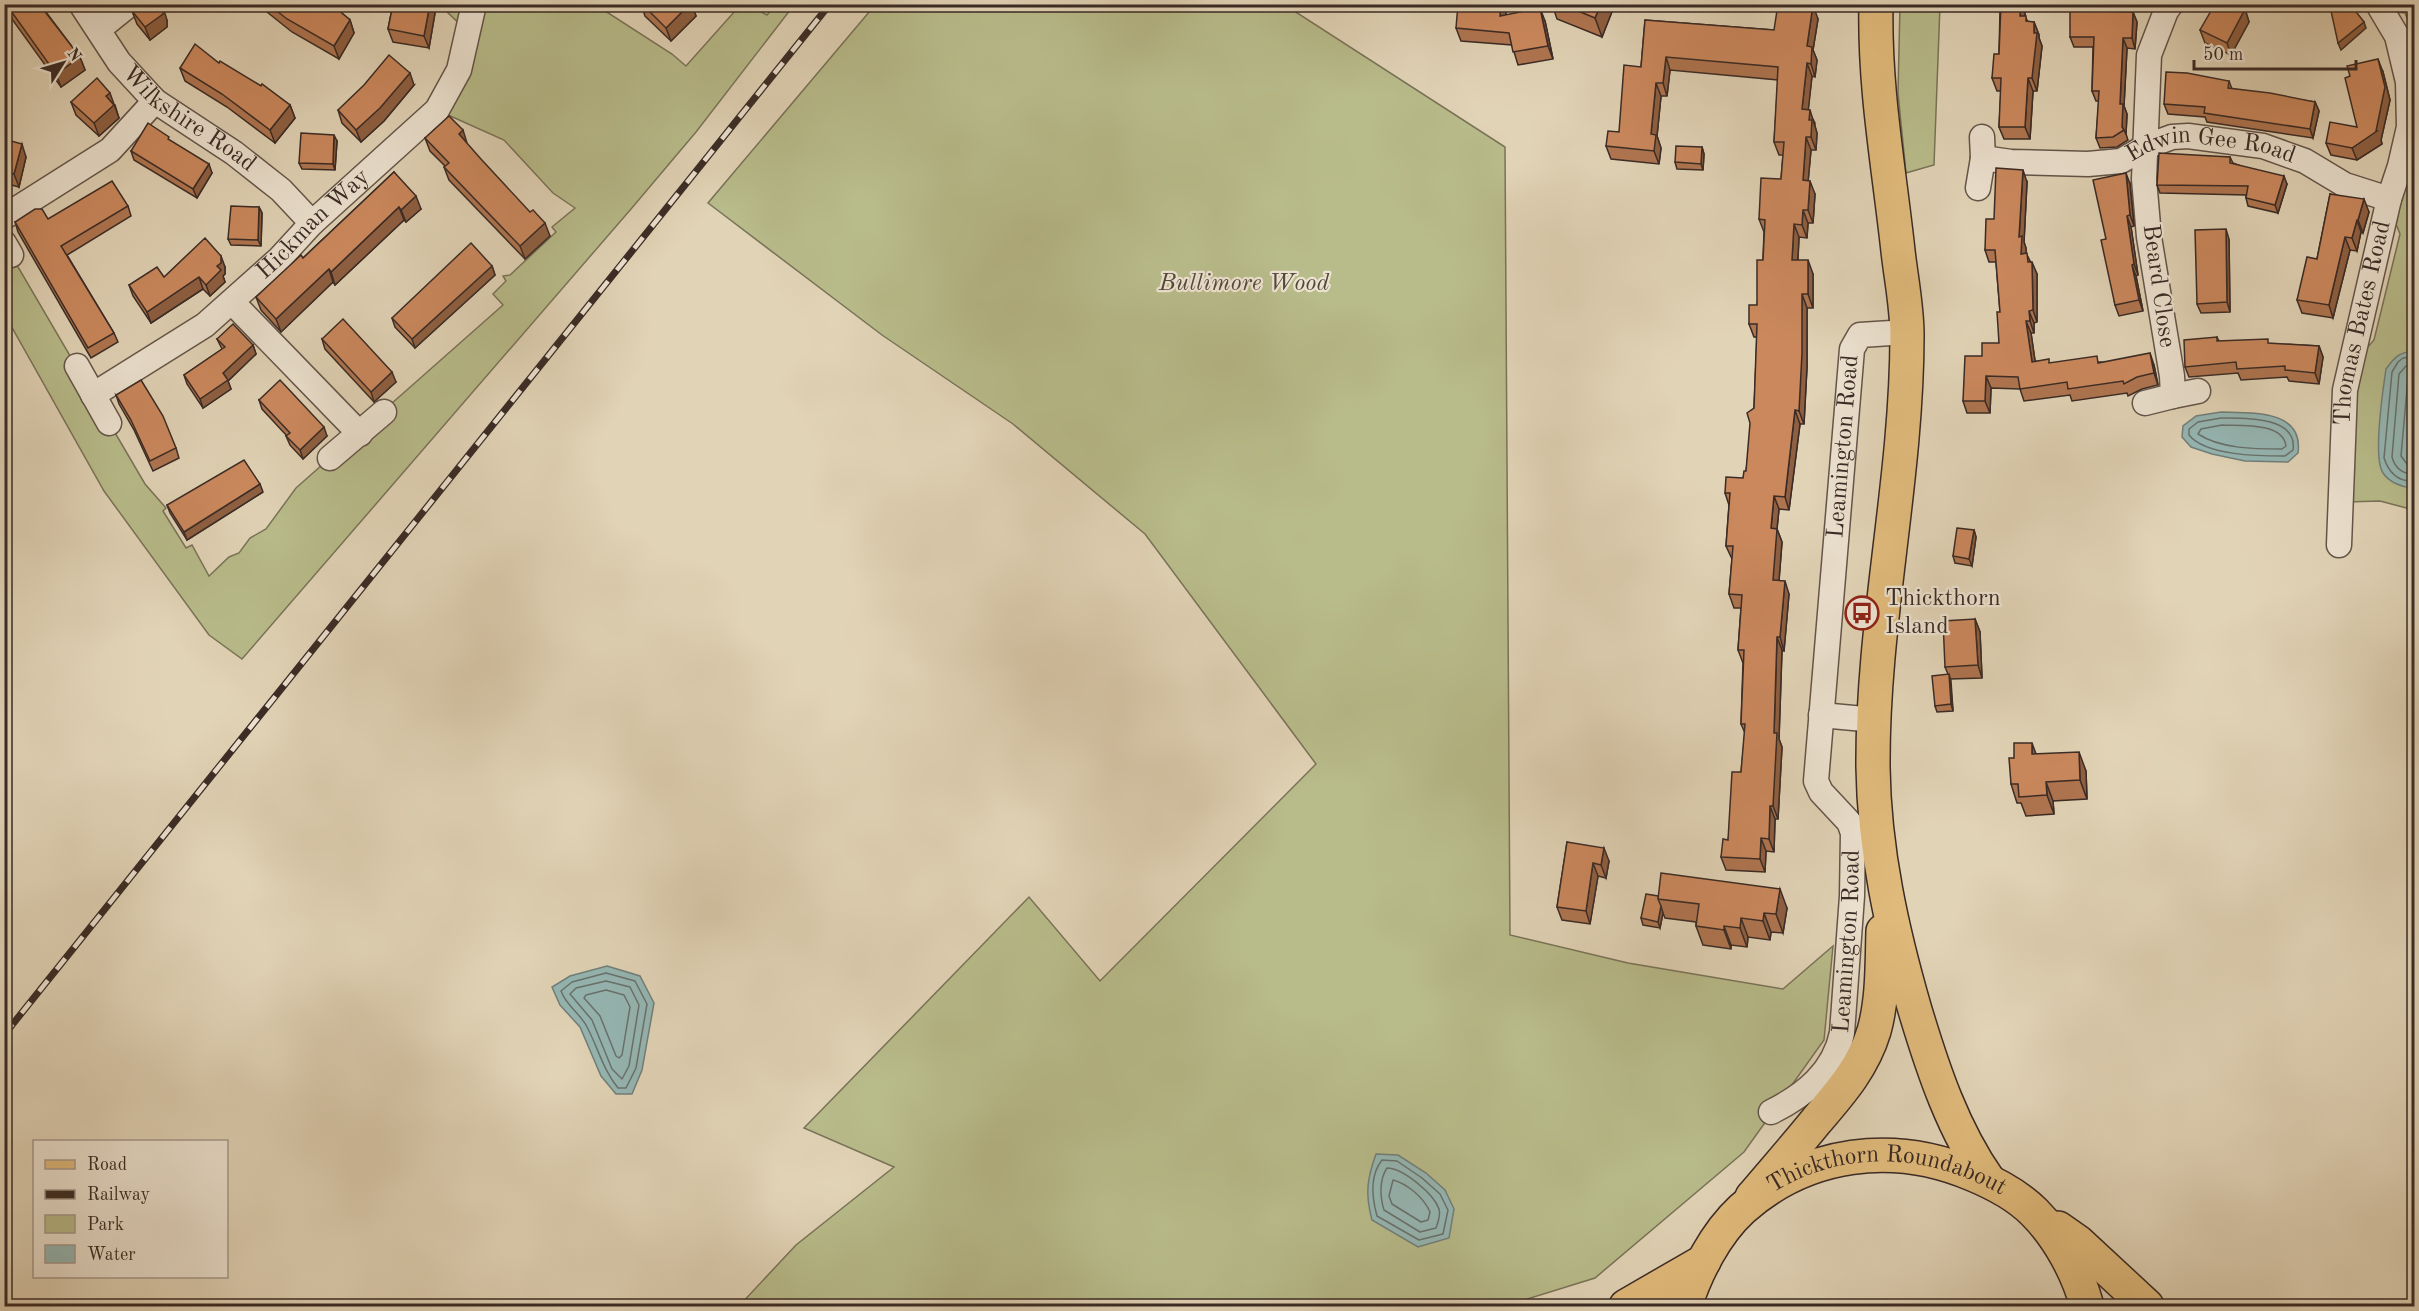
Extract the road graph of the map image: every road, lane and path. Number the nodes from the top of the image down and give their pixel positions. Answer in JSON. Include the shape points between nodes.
{"nodes":[{"id":1,"x":81,"y":4,"type":"edge"},
{"id":2,"x":130,"y":4,"type":"edge"},
{"id":3,"x":474,"y":4,"type":"edge"},
{"id":4,"x":1876,"y":4,"type":"edge"},
{"id":5,"x":2171,"y":4,"type":"edge"},
{"id":6,"x":2378,"y":4,"type":"edge"},
{"id":7,"x":99,"y":29,"type":"junction"},
{"id":8,"x":155,"y":101,"type":"junction"},
{"id":9,"x":2145,"y":147,"type":"junction"},
{"id":10,"x":1978,"y":188,"type":"dead end"},
{"id":11,"x":2389,"y":199,"type":"junction"},
{"id":12,"x":4,"y":217,"type":"edge"},
{"id":13,"x":312,"y":223,"type":"junction"},
{"id":14,"x":232,"y":302,"type":"junction"},
{"id":15,"x":1907,"y":332,"type":"junction"},
{"id":16,"x":77,"y":366,"type":"dead end"},
{"id":17,"x":2198,"y":391,"type":"dead end"},
{"id":18,"x":93,"y":394,"type":"junction"},
{"id":19,"x":2173,"y":396,"type":"junction"},
{"id":20,"x":2145,"y":403,"type":"dead end"},
{"id":21,"x":384,"y":412,"type":"dead end"},
{"id":22,"x":109,"y":423,"type":"dead end"},
{"id":23,"x":360,"y":434,"type":"junction"},
{"id":24,"x":330,"y":459,"type":"dead end"},
{"id":25,"x":2339,"y":545,"type":"dead end"},
{"id":26,"x":1821,"y":715,"type":"junction"},
{"id":27,"x":1875,"y":720,"type":"junction"},
{"id":28,"x":1884,"y":887,"type":"junction"},
{"id":29,"x":1771,"y":1112,"type":"dead end"},
{"id":30,"x":1989,"y":1181,"type":"junction"},
{"id":31,"x":1740,"y":1211,"type":"junction"},
{"id":32,"x":2034,"y":1212,"type":"junction"},
{"id":33,"x":1704,"y":1261,"type":"junction"},
{"id":34,"x":1626,"y":1306,"type":"edge"},
{"id":35,"x":1685,"y":1306,"type":"edge"},
{"id":36,"x":2087,"y":1306,"type":"edge"},
{"id":37,"x":2147,"y":1306,"type":"edge"}],
"edges":[{"from":1,"to":7,"type":"street","name":"Wilkshire Road"},
{"from":2,"to":7,"type":"street"},
{"from":3,"to":13,"type":"street","name":"Hickman Way","via":[[459,70],[437,110]]},
{"from":4,"to":15,"type":"main road","name":"Leamington Road","via":[[1877,85]]},
{"from":5,"to":9,"type":"street","name":"Beard Close","via":[[2149,55]]},
{"from":6,"to":11,"type":"street","name":"Thomas Bates Road","via":[[2397,36],[2408,82],[2409,127]]},
{"from":7,"to":8,"type":"street","name":"Wilkshire Road","via":[[119,62]]},
{"from":8,"to":12,"type":"street","via":[[110,150]]},
{"from":8,"to":13,"type":"street","name":"Wilkshire Road","via":[[234,153],[281,190]]},
{"from":9,"to":10,"type":"street","name":"Edwin Gee Road","via":[[2121,160],[2088,164],[2011,162],[1983,148]]},
{"from":9,"to":11,"type":"street","name":"Edwin Gee Road","via":[[2188,136],[2263,146],[2305,161],[2345,185]]},
{"from":9,"to":19,"type":"street","name":"Beard Close","via":[[2149,237]]},
{"from":11,"to":25,"type":"street","name":"Thomas Bates Road","via":[[2344,390]]},
{"from":13,"to":14,"type":"street","name":"Hickman Way"},
{"from":14,"to":18,"type":"street","name":"Hickman Way","via":[[205,325]]},
{"from":14,"to":23,"type":"street"},
{"from":15,"to":26,"type":"street","name":"Leamington Road","via":[[1866,333],[1860,335],[1852,349]]},
{"from":15,"to":27,"type":"main road","name":"Leamington Road","via":[[1902,443],[1877,658]]},
{"from":16,"to":18,"type":"street"},
{"from":17,"to":19,"type":"street"},
{"from":18,"to":22,"type":"street"},
{"from":19,"to":20,"type":"street"},
{"from":21,"to":23,"type":"street"},
{"from":23,"to":24,"type":"street"},
{"from":26,"to":27,"type":"street"},
{"from":26,"to":29,"type":"street","name":"Leamington Road","via":[[1816,781],[1849,822],[1853,833],[1842,1034],[1833,1063],[1819,1079]]},
{"from":27,"to":28,"type":"main road","name":"Leamington Road","via":[[1873,769]]},
{"from":28,"to":30,"type":"main road","name":"Leamington Road","via":[[1907,981],[1939,1083],[1960,1133]]},
{"from":28,"to":31,"type":"main road","name":"Leamington Road","via":[[1880,995],[1864,1057],[1844,1088]]},
{"from":30,"to":31,"type":"main road","name":"Thickthorn Roundabout","via":[[1930,1159],[1874,1155],[1818,1165],[1785,1180]]},
{"from":30,"to":32,"type":"main road","name":"Thickthorn Roundabout"},
{"from":31,"to":33,"type":"main road","name":"Thickthorn Roundabout"},
{"from":32,"to":36,"type":"main road","name":"Thickthorn Roundabout","via":[[2069,1261]]},
{"from":32,"to":37,"type":"main road","via":[[2078,1242]]},
{"from":33,"to":34,"type":"main road"},
{"from":33,"to":35,"type":"main road","name":"Thickthorn Roundabout"}]}
